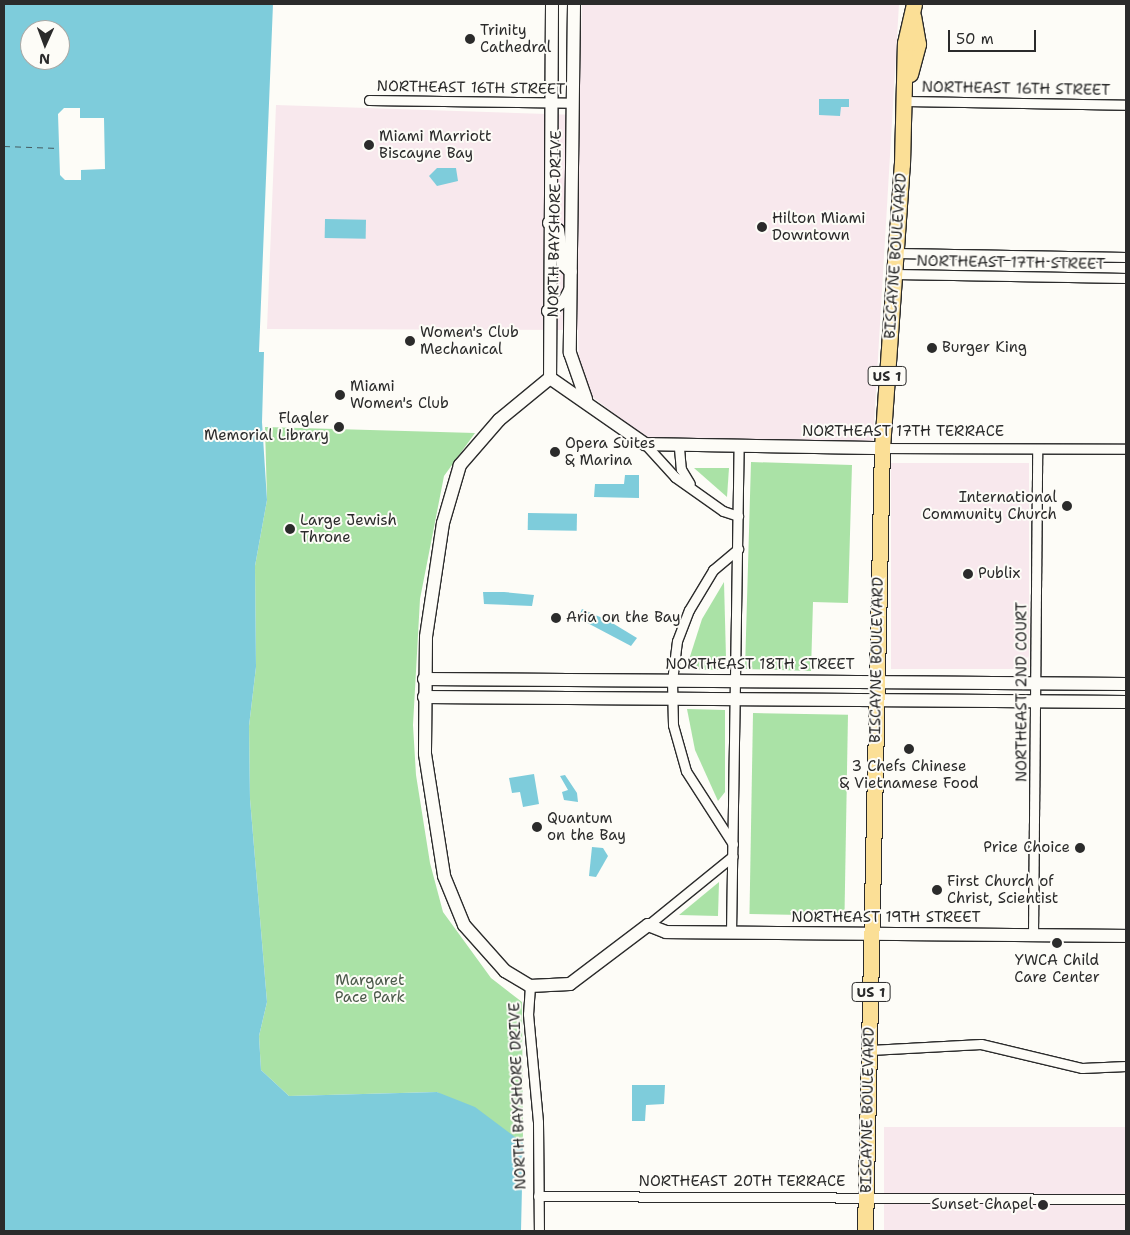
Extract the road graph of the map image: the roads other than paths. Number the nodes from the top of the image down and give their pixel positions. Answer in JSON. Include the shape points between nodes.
{"nodes":[{"id":1,"x":552,"y":4,"type":"edge"},
{"id":2,"x":574,"y":4,"type":"edge"},
{"id":3,"x":913,"y":8,"type":"edge"},
{"id":4,"x":906,"y":95,"type":"junction"},
{"id":5,"x":369,"y":100,"type":"dead end"},
{"id":6,"x":550,"y":102,"type":"junction"},
{"id":7,"x":573,"y":102,"type":"junction"},
{"id":8,"x":1126,"y":105,"type":"edge"},
{"id":9,"x":549,"y":224,"type":"junction"},
{"id":10,"x":896,"y":253,"type":"junction"},
{"id":11,"x":1126,"y":257,"type":"edge"},
{"id":12,"x":570,"y":272,"type":"junction"},
{"id":13,"x":894,"y":274,"type":"junction"},
{"id":14,"x":1126,"y":278,"type":"edge"},
{"id":15,"x":571,"y":288,"type":"junction"},
{"id":16,"x":548,"y":311,"type":"junction"},
{"id":17,"x":548,"y":331,"type":"junction"},
{"id":18,"x":570,"y":353,"type":"junction"},
{"id":19,"x":550,"y":378,"type":"junction"},
{"id":20,"x":586,"y":399,"type":"junction"},
{"id":21,"x":645,"y":444,"type":"junction"},
{"id":22,"x":679,"y":448,"type":"junction"},
{"id":23,"x":739,"y":448,"type":"junction"},
{"id":24,"x":882,"y":448,"type":"junction"},
{"id":25,"x":1037,"y":449,"type":"junction"},
{"id":26,"x":1126,"y":449,"type":"edge"},
{"id":27,"x":692,"y":486,"type":"junction"},
{"id":28,"x":738,"y":516,"type":"junction"},
{"id":29,"x":738,"y":549,"type":"junction"},
{"id":30,"x":424,"y":679,"type":"junction"},
{"id":31,"x":580,"y":680,"type":"junction"},
{"id":32,"x":672,"y":681,"type":"junction"},
{"id":33,"x":735,"y":681,"type":"junction"},
{"id":34,"x":876,"y":682,"type":"junction"},
{"id":35,"x":1036,"y":683,"type":"junction"},
{"id":36,"x":1126,"y":684,"type":"edge"},
{"id":37,"x":424,"y":697,"type":"junction"},
{"id":38,"x":580,"y":698,"type":"junction"},
{"id":39,"x":672,"y":699,"type":"junction"},
{"id":40,"x":735,"y":700,"type":"junction"},
{"id":41,"x":876,"y":701,"type":"junction"},
{"id":42,"x":1036,"y":702,"type":"junction"},
{"id":43,"x":1126,"y":702,"type":"edge"},
{"id":44,"x":733,"y":844,"type":"junction"},
{"id":45,"x":733,"y":856,"type":"junction"},
{"id":46,"x":648,"y":925,"type":"junction"},
{"id":47,"x":732,"y":932,"type":"junction"},
{"id":48,"x":872,"y":934,"type":"junction"},
{"id":49,"x":1033,"y":935,"type":"junction"},
{"id":50,"x":1126,"y":936,"type":"edge"},
{"id":51,"x":530,"y":986,"type":"junction"},
{"id":52,"x":870,"y":1050,"type":"junction"},
{"id":53,"x":1126,"y":1066,"type":"edge"},
{"id":54,"x":538,"y":1196,"type":"junction"},
{"id":55,"x":866,"y":1197,"type":"junction"},
{"id":56,"x":1126,"y":1199,"type":"edge"},
{"id":57,"x":539,"y":1231,"type":"edge"},
{"id":58,"x":865,"y":1231,"type":"edge"}],
"edges":[{"from":1,"to":6,"type":"street","name":"NORTH BAYSHORE DRIVE"},
{"from":2,"to":7,"type":"street","name":"NORTH BAYSHORE DRIVE"},
{"from":3,"to":4,"type":"main road","name":"BISCAYNE BOULEVARD","number":"US 1","via":[[904,43]]},
{"from":4,"to":8,"type":"street","name":"NORTHEAST 16TH STREET"},
{"from":4,"to":10,"type":"main road","name":"BISCAYNE BOULEVARD","number":"US 1"},
{"from":5,"to":6,"type":"street","name":"NORTHEAST 16TH STREET"},
{"from":6,"to":7,"type":"street","name":"NORTHEAST 16TH STREET"},
{"from":6,"to":9,"type":"street","name":"NORTH BAYSHORE DRIVE"},
{"from":7,"to":12,"type":"street","name":"NORTH BAYSHORE DRIVE"},
{"from":9,"to":12,"type":"street","via":[[558,230],[562,264]]},
{"from":9,"to":16,"type":"street","name":"NORTH BAYSHORE DRIVE"},
{"from":10,"to":11,"type":"street","name":"NORTHEAST 17TH STREET"},
{"from":10,"to":13,"type":"main road","name":"BISCAYNE BOULEVARD","number":"US 1"},
{"from":12,"to":15,"type":"street","name":"NORTH BAYSHORE DRIVE"},
{"from":13,"to":14,"type":"street","name":"NORTHEAST 17TH STREET"},
{"from":13,"to":24,"type":"main road","name":"BISCAYNE BOULEVARD","number":"US 1"},
{"from":15,"to":16,"type":"street","via":[[565,300]]},
{"from":15,"to":18,"type":"street","name":"NORTH BAYSHORE DRIVE"},
{"from":16,"to":17,"type":"street","name":"NORTH BAYSHORE DRIVE"},
{"from":17,"to":18,"type":"street","via":[[564,342]]},
{"from":17,"to":19,"type":"street","name":"NORTH BAYSHORE DRIVE"},
{"from":18,"to":20,"type":"street","name":"NORTH BAYSHORE DRIVE"},
{"from":19,"to":20,"type":"street"},
{"from":19,"to":30,"type":"street","name":"NORTH BAYSHORE DRIVE","via":[[499,420],[460,465],[430,596]]},
{"from":20,"to":21,"type":"street"},
{"from":21,"to":22,"type":"street","name":"NORTHEAST 17TH TERRACE"},
{"from":21,"to":27,"type":"street","via":[[656,460]]},
{"from":22,"to":23,"type":"street","name":"NORTHEAST 17TH TERRACE"},
{"from":22,"to":27,"type":"street","via":[[681,469]]},
{"from":23,"to":24,"type":"street","name":"NORTHEAST 17TH TERRACE"},
{"from":23,"to":28,"type":"street"},
{"from":24,"to":25,"type":"street","name":"NORTHEAST 17TH TERRACE"},
{"from":24,"to":34,"type":"main road","name":"BISCAYNE BOULEVARD","number":"US 1"},
{"from":25,"to":26,"type":"street","name":"NORTHEAST 17TH TERRACE"},
{"from":25,"to":35,"type":"street","name":"NORTHEAST 2ND COURT"},
{"from":27,"to":28,"type":"street","via":[[722,511]]},
{"from":28,"to":29,"type":"street"},
{"from":29,"to":32,"type":"street","via":[[713,570],[689,610],[678,641]]},
{"from":29,"to":33,"type":"street"},
{"from":30,"to":31,"type":"street","name":"NORTHEAST 18TH STREET"},
{"from":30,"to":37,"type":"street","name":"NORTH BAYSHORE DRIVE"},
{"from":31,"to":32,"type":"street","name":"NORTHEAST 18TH STREET"},
{"from":31,"to":38,"type":"street"},
{"from":32,"to":33,"type":"street","name":"NORTHEAST 18TH STREET"},
{"from":32,"to":39,"type":"street"},
{"from":33,"to":34,"type":"street","name":"NORTHEAST 18TH STREET"},
{"from":33,"to":40,"type":"street"},
{"from":34,"to":35,"type":"street","name":"NORTHEAST 18TH STREET"},
{"from":34,"to":41,"type":"main road","name":"BISCAYNE BOULEVARD","number":"US 1"},
{"from":35,"to":36,"type":"street","name":"NORTHEAST 18TH STREET"},
{"from":35,"to":42,"type":"street","name":"NORTHEAST 2ND COURT"},
{"from":37,"to":38,"type":"street"},
{"from":37,"to":51,"type":"street","name":"NORTH BAYSHORE DRIVE","via":[[432,815],[451,902],[464,925],[505,971]]},
{"from":38,"to":39,"type":"street"},
{"from":39,"to":40,"type":"street"},
{"from":39,"to":44,"type":"street","via":[[686,771]]},
{"from":40,"to":41,"type":"street"},
{"from":40,"to":44,"type":"street"},
{"from":41,"to":42,"type":"street"},
{"from":41,"to":48,"type":"main road","name":"BISCAYNE BOULEVARD","number":"US 1"},
{"from":42,"to":43,"type":"street"},
{"from":42,"to":49,"type":"street","name":"NORTHEAST 2ND COURT"},
{"from":44,"to":45,"type":"street"},
{"from":45,"to":46,"type":"street"},
{"from":45,"to":47,"type":"street"},
{"from":46,"to":47,"type":"street","name":"NORTHEAST 19TH STREET","via":[[666,932]]},
{"from":46,"to":51,"type":"street","via":[[570,984]]},
{"from":47,"to":48,"type":"street","name":"NORTHEAST 19TH STREET"},
{"from":48,"to":49,"type":"street","name":"NORTHEAST 19TH STREET"},
{"from":48,"to":52,"type":"main road","name":"BISCAYNE BOULEVARD","number":"US 1"},
{"from":49,"to":50,"type":"street","name":"NORTHEAST 19TH STREET"},
{"from":51,"to":54,"type":"street","name":"NORTH BAYSHORE DRIVE"},
{"from":52,"to":53,"type":"street","via":[[981,1044],[1082,1068]]},
{"from":52,"to":55,"type":"main road","name":"BISCAYNE BOULEVARD","number":"US 1"},
{"from":54,"to":55,"type":"street","name":"NORTHEAST 20TH TERRACE"},
{"from":54,"to":57,"type":"street","name":"NORTH BAYSHORE DRIVE"},
{"from":55,"to":56,"type":"street","name":"NORTHEAST 20TH TERRACE"},
{"from":55,"to":58,"type":"main road","name":"BISCAYNE BOULEVARD","number":"US 1"}]}
